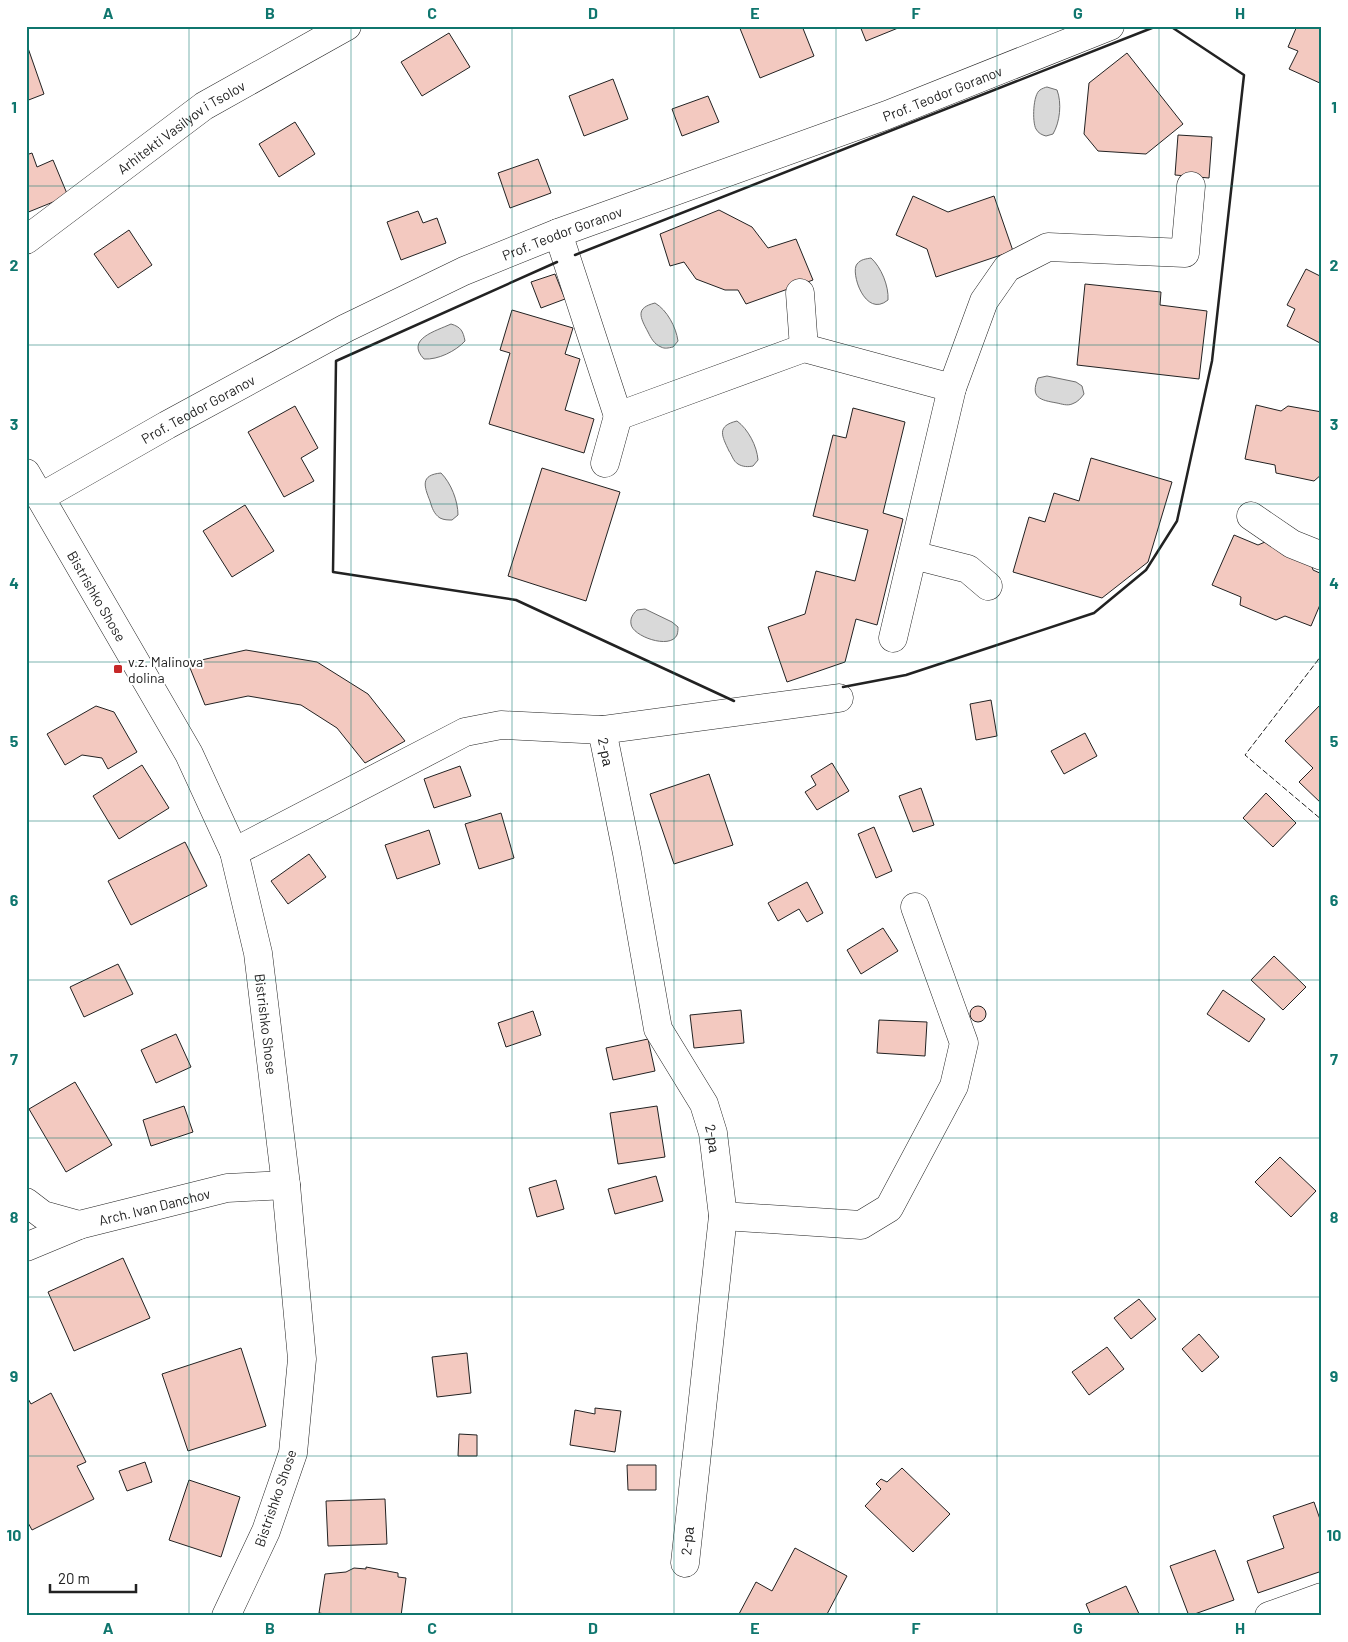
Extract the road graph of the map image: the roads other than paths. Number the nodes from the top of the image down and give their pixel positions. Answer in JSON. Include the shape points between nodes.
{"nodes":[{"id":1,"x":347,"y":26,"type":"edge"},
{"id":2,"x":1110,"y":26,"type":"edge"},
{"id":3,"x":1192,"y":186,"type":"dead end"},
{"id":4,"x":558,"y":233,"type":"junction"},
{"id":5,"x":26,"y":240,"type":"edge"},
{"id":6,"x":800,"y":294,"type":"dead end"},
{"id":7,"x":804,"y":348,"type":"junction"},
{"id":8,"x":952,"y":388,"type":"junction"},
{"id":9,"x":618,"y":416,"type":"junction"},
{"id":10,"x":604,"y":463,"type":"dead end"},
{"id":11,"x":26,"y":473,"type":"edge"},
{"id":12,"x":41,"y":498,"type":"junction"},
{"id":13,"x":1251,"y":516,"type":"dead end"},
{"id":14,"x":913,"y":555,"type":"junction"},
{"id":15,"x":1322,"y":556,"type":"edge"},
{"id":16,"x":988,"y":586,"type":"dead end"},
{"id":17,"x":893,"y":638,"type":"dead end"},
{"id":18,"x":839,"y":698,"type":"dead end"},
{"id":19,"x":602,"y":730,"type":"junction"},
{"id":20,"x":234,"y":852,"type":"junction"},
{"id":21,"x":915,"y":907,"type":"dead end"},
{"id":22,"x":286,"y":1185,"type":"junction"},
{"id":23,"x":26,"y":1202,"type":"edge"},
{"id":24,"x":723,"y":1216,"type":"junction"},
{"id":25,"x":79,"y":1225,"type":"junction"},
{"id":26,"x":26,"y":1247,"type":"edge"},
{"id":27,"x":685,"y":1563,"type":"dead end"},
{"id":28,"x":1322,"y":1596,"type":"edge"},
{"id":29,"x":226,"y":1616,"type":"edge"},
{"id":30,"x":1269,"y":1616,"type":"edge"}],
"edges":[{"from":1,"to":5,"type":"street","name":"Arhitekti Vasilyov i Tsolov","via":[[204,106]]},
{"from":2,"to":4,"type":"street","name":"Prof. Teodor Goranov","via":[[887,115]]},
{"from":3,"to":8,"type":"street","via":[[1185,253],[1048,247],[1007,268],[984,301]]},
{"from":4,"to":9,"type":"street"},
{"from":4,"to":12,"type":"street","name":"Prof. Teodor Goranov","via":[[464,271],[346,328]]},
{"from":6,"to":7,"type":"street"},
{"from":7,"to":8,"type":"street"},
{"from":7,"to":9,"type":"street"},
{"from":8,"to":14,"type":"street"},
{"from":9,"to":10,"type":"street"},
{"from":11,"to":12,"type":"street","name":"Bistrishko Shose"},
{"from":12,"to":20,"type":"street","name":"Bistrishko Shose","via":[[189,754]]},
{"from":13,"to":15,"type":"street","via":[[1292,544]]},
{"from":14,"to":16,"type":"street","via":[[968,568]]},
{"from":14,"to":17,"type":"street"},
{"from":18,"to":19,"type":"street"},
{"from":19,"to":20,"type":"street","via":[[501,725],[465,732]]},
{"from":19,"to":24,"type":"street","name":"2-ра","via":[[628,852],[658,1029],[704,1104],[713,1133]]},
{"from":20,"to":22,"type":"street","name":"Bistrishko Shose","via":[[258,953]]},
{"from":21,"to":24,"type":"street","via":[[964,1043],[954,1086],[889,1208],[860,1225]]},
{"from":22,"to":25,"type":"street","name":"Arch. Ivan Danchov","via":[[227,1188]]},
{"from":22,"to":29,"type":"street","name":"Bistrishko Shose","via":[[302,1359],[293,1453],[266,1532]]},
{"from":23,"to":25,"type":"street","via":[[43,1215]]},
{"from":24,"to":27,"type":"street","name":"2-ра"},
{"from":25,"to":26,"type":"street","name":"Arch. Ivan Danchov"},
{"from":28,"to":30,"type":"street"}]}
